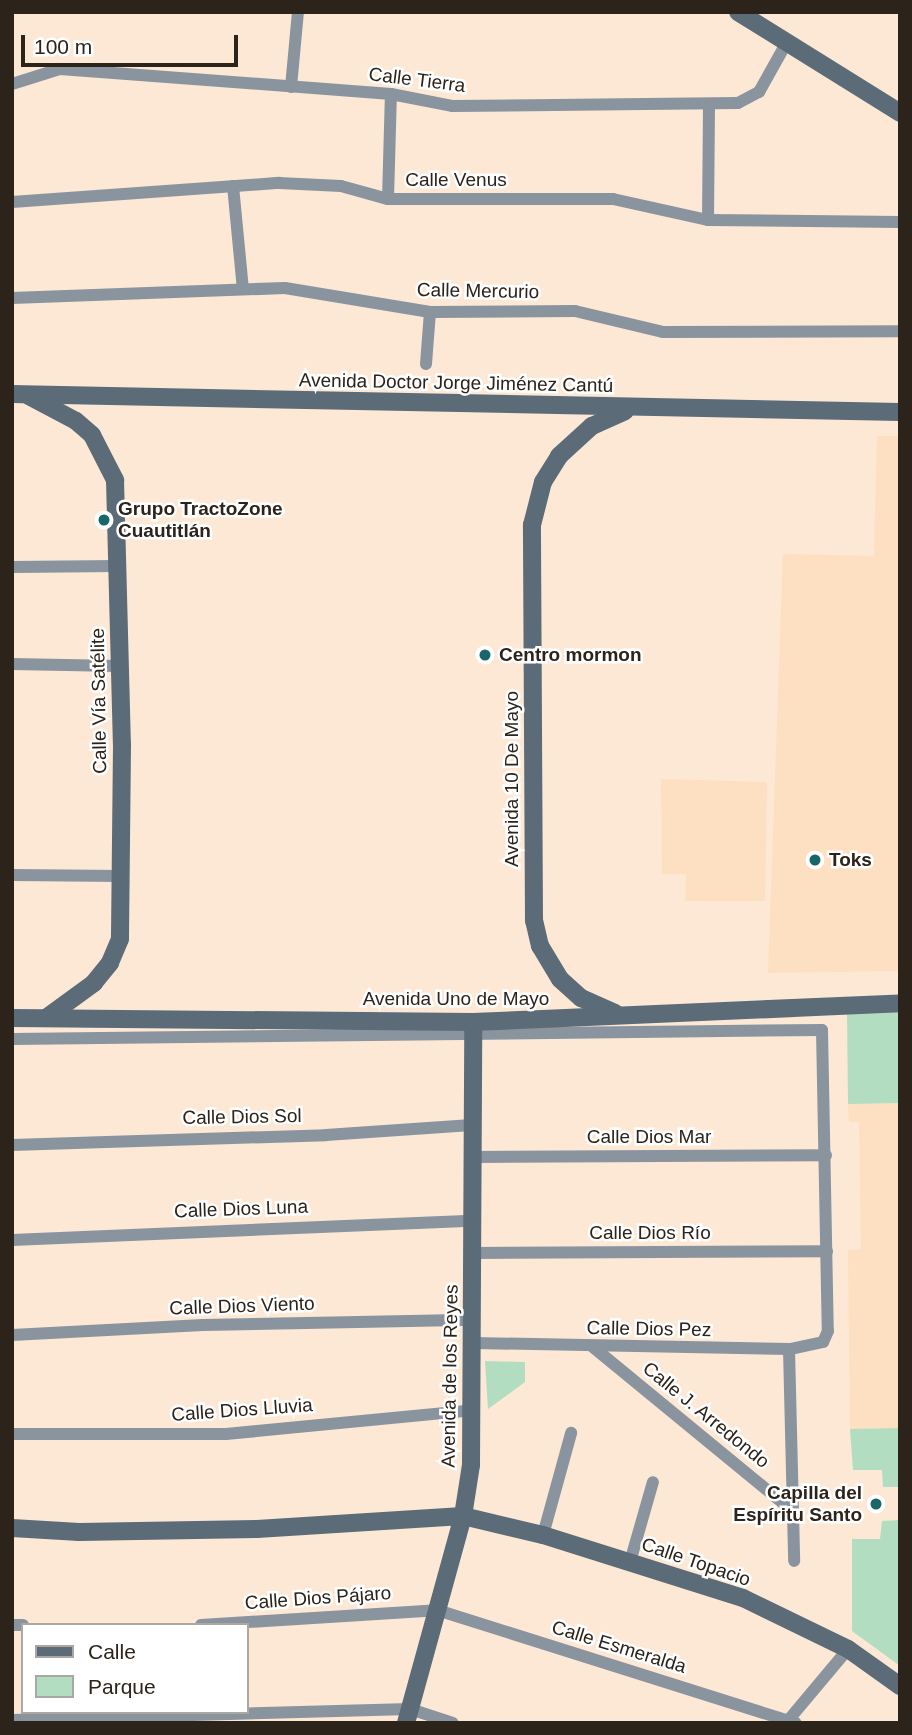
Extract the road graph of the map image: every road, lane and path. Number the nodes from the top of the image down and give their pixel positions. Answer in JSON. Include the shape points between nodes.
{"nodes":[{"id":1,"x":298,"y":12,"type":"edge"},
{"id":2,"x":738,"y":12,"type":"edge"},
{"id":3,"x":787,"y":42,"type":"junction"},
{"id":4,"x":12,"y":84,"type":"edge"},
{"id":5,"x":291,"y":87,"type":"junction"},
{"id":6,"x":391,"y":94,"type":"junction"},
{"id":7,"x":709,"y":104,"type":"junction"},
{"id":8,"x":896,"y":108,"type":"edge"},
{"id":9,"x":233,"y":186,"type":"junction"},
{"id":10,"x":388,"y":199,"type":"junction"},
{"id":11,"x":12,"y":202,"type":"edge"},
{"id":12,"x":708,"y":220,"type":"junction"},
{"id":13,"x":900,"y":222,"type":"edge"},
{"id":14,"x":243,"y":289,"type":"junction"},
{"id":15,"x":12,"y":298,"type":"edge"},
{"id":16,"x":430,"y":312,"type":"junction"},
{"id":17,"x":900,"y":331,"type":"edge"},
{"id":18,"x":426,"y":364,"type":"dead end"},
{"id":19,"x":19,"y":394,"type":"edge"},
{"id":20,"x":634,"y":408,"type":"junction"},
{"id":21,"x":900,"y":412,"type":"edge"},
{"id":22,"x":12,"y":566,"type":"edge"},
{"id":23,"x":117,"y":566,"type":"junction"},
{"id":24,"x":12,"y":664,"type":"edge"},
{"id":25,"x":120,"y":666,"type":"junction"},
{"id":26,"x":12,"y":875,"type":"edge"},
{"id":27,"x":120,"y":876,"type":"junction"},
{"id":28,"x":900,"y":1003,"type":"edge"},
{"id":29,"x":635,"y":1017,"type":"junction"},
{"id":30,"x":12,"y":1018,"type":"edge"},
{"id":31,"x":46,"y":1018,"type":"junction"},
{"id":32,"x":795,"y":1019,"type":"junction"},
{"id":33,"x":473,"y":1028,"type":"junction"},
{"id":34,"x":12,"y":1039,"type":"edge"},
{"id":35,"x":472,"y":1125,"type":"junction"},
{"id":36,"x":12,"y":1145,"type":"edge"},
{"id":37,"x":826,"y":1155,"type":"junction"},
{"id":38,"x":472,"y":1157,"type":"junction"},
{"id":39,"x":472,"y":1221,"type":"junction"},
{"id":40,"x":12,"y":1240,"type":"edge"},
{"id":41,"x":827,"y":1251,"type":"junction"},
{"id":42,"x":473,"y":1253,"type":"junction"},
{"id":43,"x":474,"y":1320,"type":"junction"},
{"id":44,"x":12,"y":1335,"type":"edge"},
{"id":45,"x":474,"y":1343,"type":"junction"},
{"id":46,"x":593,"y":1347,"type":"junction"},
{"id":47,"x":789,"y":1349,"type":"junction"},
{"id":48,"x":474,"y":1410,"type":"junction"},
{"id":49,"x":571,"y":1433,"type":"dead end"},
{"id":50,"x":12,"y":1434,"type":"edge"},
{"id":51,"x":653,"y":1482,"type":"dead end"},
{"id":52,"x":794,"y":1512,"type":"junction"},
{"id":53,"x":463,"y":1516,"type":"junction"},
{"id":54,"x":12,"y":1528,"type":"edge"},
{"id":55,"x":543,"y":1535,"type":"junction"},
{"id":56,"x":794,"y":1560,"type":"dead end"},
{"id":57,"x":630,"y":1562,"type":"junction"},
{"id":58,"x":437,"y":1610,"type":"junction"},
{"id":59,"x":232,"y":1623,"type":"edge"},
{"id":60,"x":848,"y":1649,"type":"junction"},
{"id":61,"x":900,"y":1686,"type":"edge"},
{"id":62,"x":408,"y":1716,"type":"edge"},
{"id":63,"x":12,"y":1720,"type":"edge"},
{"id":64,"x":791,"y":1721,"type":"edge"},
{"id":65,"x":453,"y":1723,"type":"edge"}],
"edges":[{"from":1,"to":5,"type":"street"},
{"from":2,"to":3,"type":"street"},
{"from":3,"to":7,"type":"street","name":"Calle Tierra","via":[[772,76],[749,100]]},
{"from":3,"to":8,"type":"street"},
{"from":4,"to":5,"type":"street","name":"Calle Tierra","via":[[60,69]]},
{"from":5,"to":6,"type":"street","name":"Calle Tierra"},
{"from":6,"to":7,"type":"street","name":"Calle Tierra","via":[[452,106]]},
{"from":6,"to":10,"type":"street"},
{"from":7,"to":12,"type":"street"},
{"from":9,"to":10,"type":"street","name":"Calle Venus","via":[[341,186]]},
{"from":9,"to":11,"type":"street","name":"Calle Venus"},
{"from":9,"to":14,"type":"street"},
{"from":10,"to":12,"type":"street","name":"Calle Venus","via":[[613,200]]},
{"from":12,"to":13,"type":"street","name":"Calle Venus"},
{"from":14,"to":15,"type":"street","name":"Calle Mercurio"},
{"from":14,"to":16,"type":"street","name":"Calle Mercurio","via":[[285,288]]},
{"from":16,"to":17,"type":"street","name":"Calle Mercurio","via":[[575,312],[663,332]]},
{"from":16,"to":18,"type":"street"},
{"from":19,"to":20,"type":"street","name":"Avenida Doctor Jorge Jiménez Cantú"},
{"from":19,"to":23,"type":"street","name":"Calle Vía Satélite","via":[[76,421],[106,454],[115,480]]},
{"from":20,"to":21,"type":"street","name":"Avenida Doctor Jorge Jiménez Cantú"},
{"from":20,"to":29,"type":"street","name":"Avenida 10 De Mayo","via":[[592,426],[559,456],[538,496],[532,552],[536,934],[552,968],[570,989],[600,1008]]},
{"from":22,"to":23,"type":"street"},
{"from":23,"to":25,"type":"street","name":"Calle Vía Satélite"},
{"from":24,"to":25,"type":"street"},
{"from":25,"to":27,"type":"street","name":"Calle Vía Satélite"},
{"from":26,"to":27,"type":"street"},
{"from":27,"to":31,"type":"street","name":"Calle Vía Satélite","via":[[120,939],[110,963],[94,983]]},
{"from":28,"to":32,"type":"street","name":"Avenida Uno de Mayo"},
{"from":29,"to":32,"type":"street","name":"Avenida Uno de Mayo"},
{"from":29,"to":33,"type":"street","name":"Avenida Uno de Mayo"},
{"from":30,"to":31,"type":"street","name":"Avenida Uno de Mayo"},
{"from":31,"to":33,"type":"street","name":"Avenida Uno de Mayo"},
{"from":32,"to":33,"type":"street"},
{"from":32,"to":37,"type":"street","via":[[822,1030]]},
{"from":33,"to":34,"type":"street"},
{"from":33,"to":35,"type":"street","name":"Avenida de los Reyes"},
{"from":35,"to":36,"type":"street","name":"Calle Dios Sol","via":[[326,1135]]},
{"from":35,"to":38,"type":"street","name":"Avenida de los Reyes"},
{"from":37,"to":38,"type":"street","name":"Calle Dios Mar"},
{"from":37,"to":41,"type":"street"},
{"from":38,"to":39,"type":"street","name":"Avenida de los Reyes"},
{"from":39,"to":40,"type":"street","name":"Calle Dios Luna"},
{"from":39,"to":42,"type":"street","name":"Avenida de los Reyes"},
{"from":41,"to":42,"type":"street","name":"Calle Dios Río"},
{"from":41,"to":47,"type":"street","name":"Calle Dios Pez","via":[[828,1331],[823,1342]]},
{"from":42,"to":43,"type":"street","name":"Avenida de los Reyes"},
{"from":43,"to":44,"type":"street","name":"Calle Dios Viento","via":[[203,1325]]},
{"from":43,"to":45,"type":"street","name":"Avenida de los Reyes"},
{"from":45,"to":46,"type":"street","name":"Calle Dios Pez"},
{"from":45,"to":48,"type":"street","name":"Avenida de los Reyes"},
{"from":46,"to":47,"type":"street","name":"Calle Dios Pez"},
{"from":46,"to":52,"type":"street","name":"Calle J. Arredondo"},
{"from":47,"to":52,"type":"street"},
{"from":48,"to":50,"type":"street","name":"Calle Dios Lluvia","via":[[226,1434]]},
{"from":48,"to":53,"type":"street","name":"Avenida de los Reyes"},
{"from":49,"to":55,"type":"street"},
{"from":51,"to":57,"type":"street"},
{"from":52,"to":56,"type":"street"},
{"from":53,"to":54,"type":"street","name":"Calle Topacio","via":[[257,1529],[79,1532]]},
{"from":53,"to":55,"type":"street","name":"Calle Topacio"},
{"from":53,"to":58,"type":"street","name":"Avenida de los Reyes"},
{"from":55,"to":57,"type":"street","name":"Calle Topacio"},
{"from":57,"to":60,"type":"street","name":"Calle Topacio","via":[[743,1598]]},
{"from":58,"to":59,"type":"street","name":"Calle Dios Pájaro"},
{"from":58,"to":62,"type":"street","name":"Avenida de los Reyes"},
{"from":58,"to":64,"type":"street","name":"Calle Esmeralda"},
{"from":60,"to":61,"type":"street","name":"Calle Topacio"},
{"from":60,"to":64,"type":"street"},
{"from":62,"to":63,"type":"street"},
{"from":62,"to":65,"type":"street"}]}
